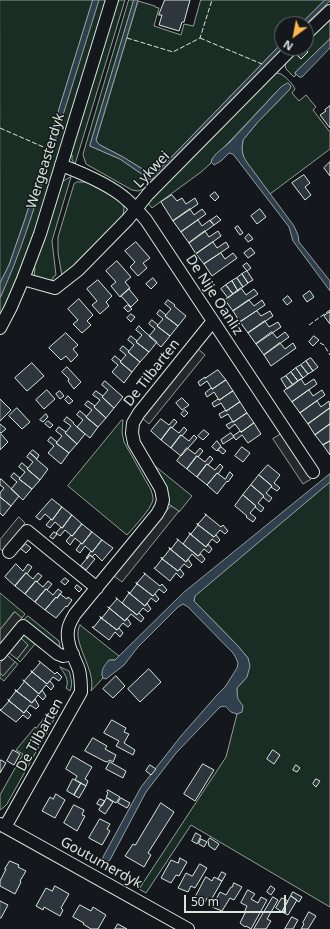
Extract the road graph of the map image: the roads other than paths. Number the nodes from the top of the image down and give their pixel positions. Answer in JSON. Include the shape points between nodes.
{"nodes":[{"id":1,"x":112,"y":0,"type":"edge"},
{"id":2,"x":330,"y":11,"type":"edge"},
{"id":3,"x":314,"y":26,"type":"edge"},
{"id":4,"x":284,"y":56,"type":"edge"},
{"id":5,"x":61,"y":165,"type":"junction"},
{"id":6,"x":136,"y":209,"type":"junction"},
{"id":7,"x":23,"y":279,"type":"junction"},
{"id":8,"x":213,"y":321,"type":"junction"},
{"id":9,"x":0,"y":328,"type":"edge"},
{"id":10,"x":313,"y":472,"type":"dead end"},
{"id":11,"x":9,"y":552,"type":"dead end"},
{"id":12,"x":97,"y":588,"type":"junction"},
{"id":13,"x":0,"y":654,"type":"edge"},
{"id":14,"x":73,"y":654,"type":"junction"},
{"id":15,"x":3,"y":825,"type":"edge"},
{"id":16,"x":188,"y":929,"type":"edge"}],
"edges":[{"from":1,"to":5,"type":"street","name":"Wergeasterdyk"},
{"from":2,"to":3,"type":"street"},
{"from":4,"to":6,"type":"street","name":"Lykwei"},
{"from":5,"to":6,"type":"street","name":"De Nije Oanliz","via":[[115,191]]},
{"from":5,"to":7,"type":"street","name":"Wergeasterdyk"},
{"from":6,"to":7,"type":"street","name":"Lykwei","via":[[78,270],[55,288]]},
{"from":6,"to":8,"type":"street","name":"De Nije Oanliz","via":[[146,220]]},
{"from":7,"to":9,"type":"street","name":"Wergeasterdyk"},
{"from":8,"to":10,"type":"street","name":"De Nije Oanliz"},
{"from":8,"to":12,"type":"street","name":"De Tilbarten","via":[[133,423],[134,443],[161,490],[163,500],[157,514]]},
{"from":11,"to":12,"type":"street","via":[[27,531]]},
{"from":12,"to":14,"type":"street","name":"De Tilbarten","via":[[70,623],[68,640]]},
{"from":13,"to":14,"type":"street","via":[[23,626],[58,654]]},
{"from":14,"to":15,"type":"street","name":"De Tilbarten","via":[[82,681],[81,692]]},
{"from":15,"to":16,"type":"street","name":"Goutumerdyk"}]}
